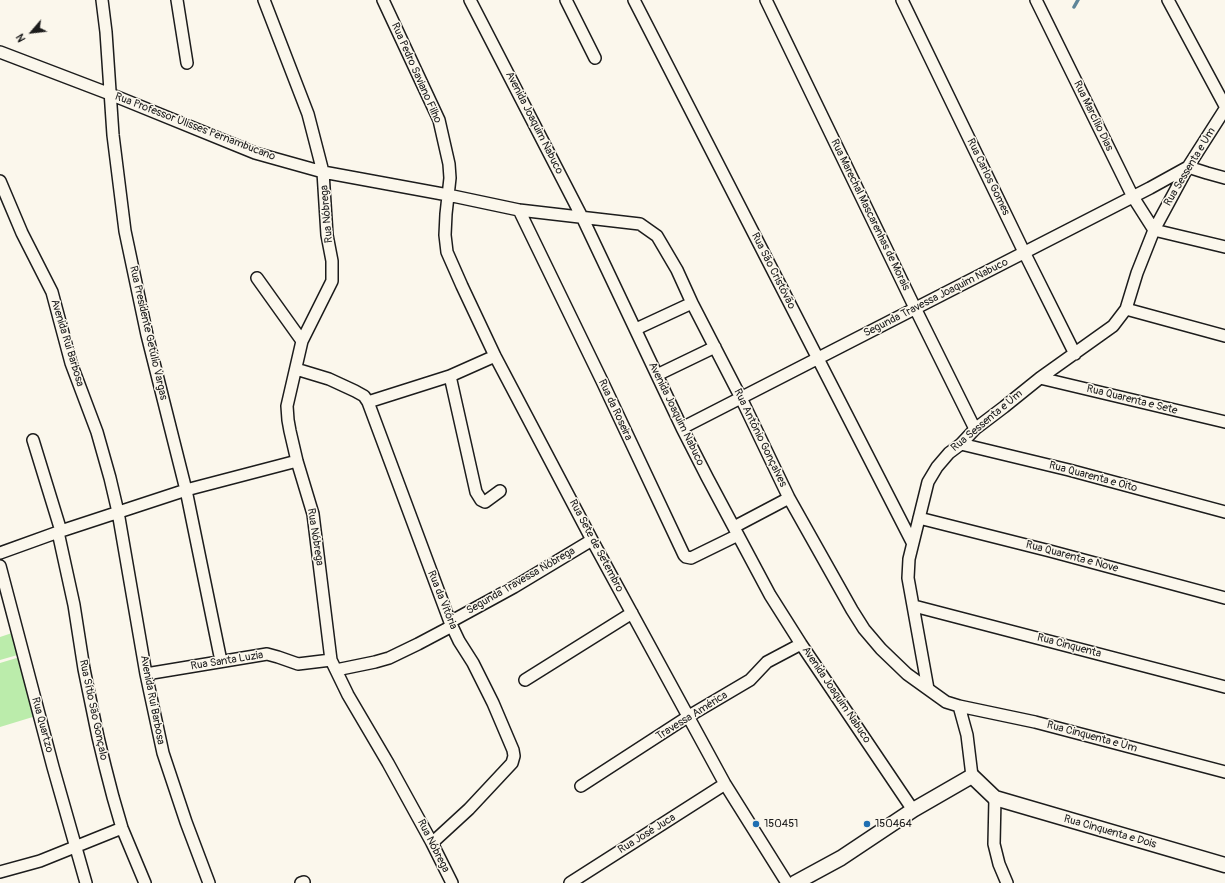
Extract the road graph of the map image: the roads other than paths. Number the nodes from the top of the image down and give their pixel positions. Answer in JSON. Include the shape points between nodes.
{"nodes":[{"id":1,"x":102,"y":0,"type":"edge"},
{"id":2,"x":177,"y":0,"type":"edge"},
{"id":3,"x":264,"y":0,"type":"edge"},
{"id":4,"x":383,"y":0,"type":"edge"},
{"id":5,"x":470,"y":0,"type":"edge"},
{"id":6,"x":566,"y":0,"type":"edge"},
{"id":7,"x":634,"y":0,"type":"edge"},
{"id":8,"x":766,"y":0,"type":"edge"},
{"id":9,"x":902,"y":0,"type":"edge"},
{"id":10,"x":1036,"y":0,"type":"edge"},
{"id":11,"x":1168,"y":0,"type":"edge"},
{"id":12,"x":0,"y":52,"type":"edge"},
{"id":13,"x":595,"y":58,"type":"dead end"},
{"id":14,"x":187,"y":63,"type":"dead end"},
{"id":15,"x":110,"y":94,"type":"junction"},
{"id":16,"x":1225,"y":107,"type":"edge"},
{"id":17,"x":1188,"y":167,"type":"junction"},
{"id":18,"x":323,"y":172,"type":"junction"},
{"id":19,"x":1225,"y":178,"type":"edge"},
{"id":20,"x":0,"y":181,"type":"edge"},
{"id":21,"x":448,"y":195,"type":"junction"},
{"id":22,"x":1133,"y":197,"type":"junction"},
{"id":23,"x":519,"y":210,"type":"junction"},
{"id":24,"x":583,"y":219,"type":"junction"},
{"id":25,"x":1154,"y":230,"type":"junction"},
{"id":26,"x":1225,"y":247,"type":"edge"},
{"id":27,"x":1024,"y":252,"type":"junction"},
{"id":28,"x":257,"y":278,"type":"dead end"},
{"id":29,"x":692,"y":302,"type":"junction"},
{"id":30,"x":915,"y":308,"type":"junction"},
{"id":31,"x":1126,"y":309,"type":"junction"},
{"id":32,"x":636,"y":329,"type":"junction"},
{"id":33,"x":1225,"y":336,"type":"edge"},
{"id":34,"x":302,"y":341,"type":"junction"},
{"id":35,"x":714,"y":347,"type":"junction"},
{"id":36,"x":1075,"y":354,"type":"junction"},
{"id":37,"x":495,"y":356,"type":"junction"},
{"id":38,"x":819,"y":358,"type":"junction"},
{"id":39,"x":296,"y":369,"type":"junction"},
{"id":40,"x":657,"y":375,"type":"junction"},
{"id":41,"x":450,"y":376,"type":"junction"},
{"id":42,"x":1040,"y":378,"type":"junction"},
{"id":43,"x":741,"y":398,"type":"junction"},
{"id":44,"x":368,"y":402,"type":"junction"},
{"id":45,"x":1225,"y":422,"type":"edge"},
{"id":46,"x":682,"y":428,"type":"junction"},
{"id":47,"x":975,"y":429,"type":"junction"},
{"id":48,"x":33,"y":440,"type":"dead end"},
{"id":49,"x":961,"y":444,"type":"junction"},
{"id":50,"x":298,"y":461,"type":"junction"},
{"id":51,"x":186,"y":490,"type":"junction"},
{"id":52,"x":500,"y":491,"type":"dead end"},
{"id":53,"x":788,"y":498,"type":"junction"},
{"id":54,"x":118,"y":512,"type":"junction"},
{"id":55,"x":1225,"y":512,"type":"edge"},
{"id":56,"x":919,"y":518,"type":"junction"},
{"id":57,"x":736,"y":531,"type":"junction"},
{"id":58,"x":59,"y":532,"type":"junction"},
{"id":59,"x":592,"y":540,"type":"junction"},
{"id":60,"x":912,"y":542,"type":"junction"},
{"id":61,"x":0,"y":553,"type":"edge"},
{"id":62,"x":0,"y":566,"type":"edge"},
{"id":63,"x":1225,"y":598,"type":"edge"},
{"id":64,"x":914,"y":606,"type":"junction"},
{"id":65,"x":632,"y":613,"type":"junction"},
{"id":66,"x":451,"y":624,"type":"junction"},
{"id":67,"x":801,"y":644,"type":"junction"},
{"id":68,"x":331,"y":660,"type":"junction"},
{"id":69,"x":221,"y":661,"type":"junction"},
{"id":70,"x":336,"y":670,"type":"junction"},
{"id":71,"x":146,"y":674,"type":"junction"},
{"id":72,"x":525,"y":680,"type":"dead end"},
{"id":73,"x":1225,"y":687,"type":"edge"},
{"id":74,"x":928,"y":689,"type":"junction"},
{"id":75,"x":959,"y":706,"type":"junction"},
{"id":76,"x":689,"y":716,"type":"junction"},
{"id":77,"x":1225,"y":772,"type":"edge"},
{"id":78,"x":972,"y":776,"type":"junction"},
{"id":79,"x":725,"y":784,"type":"junction"},
{"id":80,"x":580,"y":786,"type":"dead end"},
{"id":81,"x":995,"y":798,"type":"junction"},
{"id":82,"x":913,"y":810,"type":"junction"},
{"id":83,"x":122,"y":828,"type":"junction"},
{"id":84,"x":432,"y":843,"type":"junction"},
{"id":85,"x":76,"y":846,"type":"junction"},
{"id":86,"x":1225,"y":865,"type":"edge"},
{"id":87,"x":0,"y":872,"type":"edge"},
{"id":88,"x":582,"y":880,"type":"edge"},
{"id":89,"x":86,"y":883,"type":"edge"},
{"id":90,"x":145,"y":883,"type":"edge"},
{"id":91,"x":208,"y":883,"type":"edge"},
{"id":92,"x":452,"y":883,"type":"edge"},
{"id":93,"x":570,"y":883,"type":"edge"},
{"id":94,"x":787,"y":883,"type":"edge"},
{"id":95,"x":795,"y":883,"type":"edge"},
{"id":96,"x":1007,"y":883,"type":"edge"}],
"edges":[{"from":1,"to":15,"type":"street","name":"Rua Presidente Getúlio Vargas"},
{"from":2,"to":14,"type":"street"},
{"from":3,"to":18,"type":"street","name":"Rua Nóbrega","via":[[308,114]]},
{"from":4,"to":21,"type":"street","name":"Rua Pedro Saviano Filho","via":[[439,120],[450,178]]},
{"from":5,"to":24,"type":"street","name":"Avenida Joaquim Nabuco"},
{"from":6,"to":13,"type":"street"},
{"from":7,"to":38,"type":"street","name":"Rua São Cristóvão"},
{"from":8,"to":30,"type":"street","name":"Rua Marechal Mascarenhas de Morais"},
{"from":9,"to":27,"type":"street","name":"Rua Carlos Gomes"},
{"from":10,"to":22,"type":"street","name":"Rua Marcílio Dias"},
{"from":11,"to":16,"type":"street"},
{"from":12,"to":15,"type":"street","name":"Rua Professor Ulisses Pernambucano"},
{"from":15,"to":18,"type":"street","name":"Rua Professor Ulisses Pernambucano","via":[[255,153]]},
{"from":15,"to":51,"type":"street","name":"Rua Presidente Getúlio Vargas","via":[[125,231],[146,335]]},
{"from":16,"to":17,"type":"street","name":"Rua Sessenta e Um"},
{"from":17,"to":19,"type":"street"},
{"from":17,"to":22,"type":"street","name":"Segunda Travessa Joaquim Nabuco"},
{"from":17,"to":25,"type":"street","name":"Rua Sessenta e Um"},
{"from":18,"to":21,"type":"street","name":"Rua Professor Ulisses Pernambucano"},
{"from":18,"to":34,"type":"street","name":"Rua Nóbrega","via":[[326,235],[332,262],[332,281]]},
{"from":20,"to":54,"type":"street","name":"Avenida Rui Barbosa","via":[[22,233],[52,292],[71,363],[99,440]]},
{"from":21,"to":23,"type":"street","name":"Rua Professor Ulisses Pernambucano"},
{"from":21,"to":37,"type":"street","name":"Rua Sete de Setembro","via":[[445,235],[447,252]]},
{"from":22,"to":25,"type":"street","name":"Rua Marcílio Dias"},
{"from":22,"to":27,"type":"street","name":"Segunda Travessa Joaquim Nabuco"},
{"from":23,"to":24,"type":"street","name":"Rua Professor Ulisses Pernambucano"},
{"from":23,"to":57,"type":"street","name":"Rua da Roseira","via":[[684,555],[691,558]]},
{"from":24,"to":29,"type":"street","name":"Rua Antônio Gonçalves","via":[[640,224],[657,236]]},
{"from":24,"to":32,"type":"street","name":"Avenida Joaquim Nabuco"},
{"from":25,"to":26,"type":"street"},
{"from":25,"to":31,"type":"street","name":"Rua Sessenta e Um"},
{"from":27,"to":30,"type":"street","name":"Segunda Travessa Joaquim Nabuco"},
{"from":27,"to":36,"type":"street","name":"Rua Carlos Gomes"},
{"from":28,"to":34,"type":"street"},
{"from":29,"to":32,"type":"street"},
{"from":29,"to":35,"type":"street","name":"Rua Antônio Gonçalves"},
{"from":30,"to":38,"type":"street","name":"Segunda Travessa Joaquim Nabuco"},
{"from":30,"to":47,"type":"street","name":"Rua Marechal Mascarenhas de Morais"},
{"from":31,"to":33,"type":"street"},
{"from":31,"to":36,"type":"street","name":"Rua Sessenta e Um","via":[[1113,326]]},
{"from":32,"to":40,"type":"street","name":"Avenida Joaquim Nabuco"},
{"from":34,"to":39,"type":"street","name":"Rua Nóbrega"},
{"from":35,"to":40,"type":"street"},
{"from":35,"to":43,"type":"street","name":"Rua Antônio Gonçalves"},
{"from":36,"to":42,"type":"street","name":"Rua Sessenta e Um"},
{"from":37,"to":41,"type":"street"},
{"from":37,"to":59,"type":"street","name":"Rua Sete de Setembro"},
{"from":38,"to":43,"type":"street","name":"Segunda Travessa Joaquim Nabuco"},
{"from":38,"to":60,"type":"street","name":"Rua São Cristóvão"},
{"from":39,"to":44,"type":"street","via":[[356,391]]},
{"from":39,"to":50,"type":"street","name":"Rua Nóbrega","via":[[287,406]]},
{"from":40,"to":46,"type":"street","name":"Avenida Joaquim Nabuco"},
{"from":41,"to":44,"type":"street"},
{"from":41,"to":52,"type":"street","via":[[476,492],[485,502]]},
{"from":42,"to":45,"type":"street","name":"Rua Quarenta e Sete"},
{"from":42,"to":47,"type":"street","name":"Rua Sessenta e Um"},
{"from":43,"to":46,"type":"street","name":"Segunda Travessa Joaquim Nabuco"},
{"from":43,"to":53,"type":"street","name":"Rua Antônio Gonçalves"},
{"from":44,"to":66,"type":"street","name":"Rua da Vitória"},
{"from":46,"to":57,"type":"street","name":"Avenida Joaquim Nabuco"},
{"from":47,"to":49,"type":"street","name":"Rua Sessenta e Um"},
{"from":48,"to":58,"type":"street","name":"Rua Sítio São Gonçalo"},
{"from":49,"to":55,"type":"street","name":"Rua Quarenta e Oito"},
{"from":49,"to":56,"type":"street","name":"Rua Sessenta e Um","via":[[949,453],[928,482]]},
{"from":50,"to":51,"type":"street"},
{"from":50,"to":68,"type":"street","name":"Rua Nóbrega","via":[[313,514]]},
{"from":51,"to":54,"type":"street"},
{"from":51,"to":69,"type":"street","name":"Rua Presidente Getúlio Vargas"},
{"from":53,"to":57,"type":"street","name":"Rua da Roseira"},
{"from":53,"to":74,"type":"street","name":"Rua Antônio Gonçalves","via":[[864,629],[907,674]]},
{"from":54,"to":58,"type":"street"},
{"from":54,"to":71,"type":"street","name":"Avenida Rui Barbosa"},
{"from":56,"to":60,"type":"street","name":"Rua Sessenta e Um"},
{"from":56,"to":63,"type":"street","name":"Rua Quarenta e Nove"},
{"from":57,"to":67,"type":"street","name":"Avenida Joaquim Nabuco","via":[[770,595]]},
{"from":58,"to":61,"type":"street"},
{"from":58,"to":83,"type":"street","name":"Rua Sítio São Gonçalo","via":[[98,737]]},
{"from":59,"to":65,"type":"street","name":"Rua Sete de Setembro"},
{"from":59,"to":66,"type":"street","name":"Segunda Travessa Nóbrega"},
{"from":60,"to":64,"type":"street","name":"Rua Sessenta e Um","via":[[908,578]]},
{"from":62,"to":85,"type":"street","name":"Rua Quartzo"},
{"from":64,"to":73,"type":"street","name":"Rua Cinquenta"},
{"from":64,"to":74,"type":"street","name":"Rua Sessenta e Um"},
{"from":65,"to":72,"type":"street"},
{"from":65,"to":76,"type":"street","name":"Rua Sete de Setembro"},
{"from":66,"to":70,"type":"street","name":"Segunda Travessa Nóbrega","via":[[390,658]]},
{"from":66,"to":84,"type":"street","name":"Rua da Vitória","via":[[493,703],[514,756],[512,763],[490,787]]},
{"from":67,"to":76,"type":"street","name":"Travessa América","via":[[768,662],[750,680]]},
{"from":67,"to":82,"type":"street","name":"Avenida Joaquim Nabuco"},
{"from":68,"to":69,"type":"street","name":"Rua Santa Luzia","via":[[298,664],[267,654]]},
{"from":68,"to":70,"type":"street","name":"Rua Nóbrega"},
{"from":69,"to":71,"type":"street","name":"Rua Santa Luzia"},
{"from":70,"to":84,"type":"street","name":"Rua Nóbrega"},
{"from":71,"to":91,"type":"street","name":"Avenida Rui Barbosa","via":[[163,753]]},
{"from":74,"to":75,"type":"street","via":[[946,702]]},
{"from":75,"to":77,"type":"street","name":"Rua Cinquenta e Um","via":[[1035,722]]},
{"from":75,"to":78,"type":"street","via":[[967,735]]},
{"from":76,"to":79,"type":"street","name":"Rua Sete de Setembro"},
{"from":76,"to":80,"type":"street","name":"Travessa América"},
{"from":78,"to":81,"type":"street"},
{"from":78,"to":82,"type":"street"},
{"from":79,"to":88,"type":"street","name":"Rua José Juca"},
{"from":79,"to":94,"type":"street","name":"Rua Sete de Setembro"},
{"from":81,"to":86,"type":"street","name":"Rua Cinquenta e Dois"},
{"from":81,"to":96,"type":"street","via":[[994,844]]},
{"from":82,"to":95,"type":"street","via":[[841,858]]},
{"from":83,"to":85,"type":"street"},
{"from":83,"to":90,"type":"street","name":"Rua Sítio São Gonçalo"},
{"from":84,"to":92,"type":"street","name":"Rua Nóbrega"},
{"from":85,"to":87,"type":"street","via":[[40,861]]},
{"from":85,"to":89,"type":"street","name":"Rua Quartzo"},
{"from":88,"to":93,"type":"street","name":"Rua José Juca"}]}
